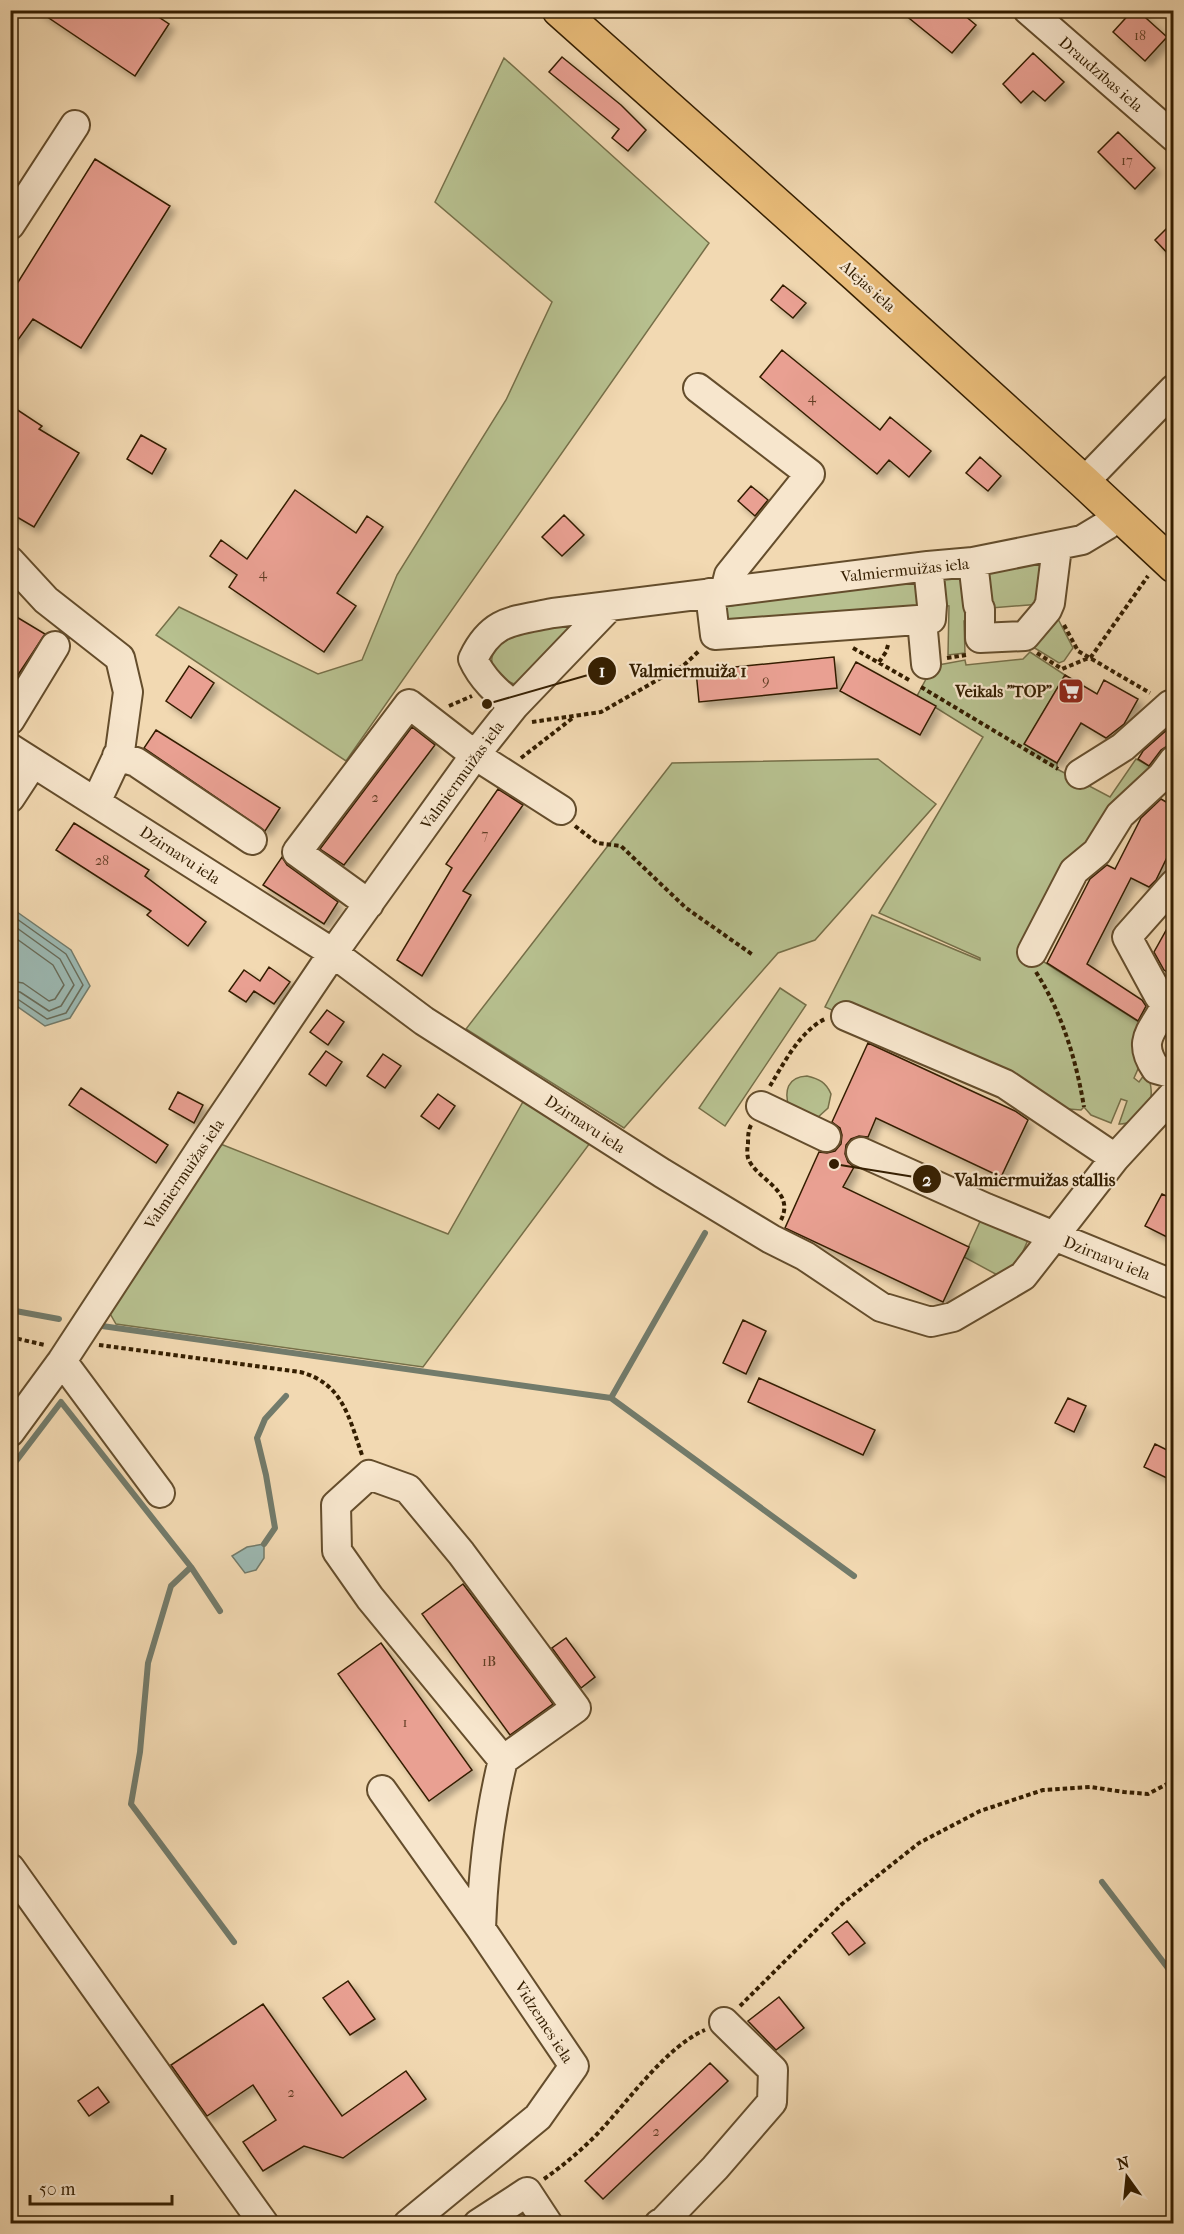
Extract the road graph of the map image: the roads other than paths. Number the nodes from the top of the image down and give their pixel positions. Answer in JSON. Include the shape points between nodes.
{"nodes":[{"id":1,"x":559,"y":10,"type":"edge"},
{"id":2,"x":1028,"y":10,"type":"edge"},
{"id":3,"x":75,"y":125,"type":"dead end"},
{"id":4,"x":1173,"y":136,"type":"edge"},
{"id":5,"x":10,"y":225,"type":"edge"},
{"id":6,"x":698,"y":388,"type":"dead end"},
{"id":7,"x":1173,"y":389,"type":"edge"},
{"id":8,"x":1084,"y":482,"type":"junction"},
{"id":9,"x":1117,"y":514,"type":"junction"},
{"id":10,"x":1057,"y":547,"type":"junction"},
{"id":11,"x":10,"y":561,"type":"edge"},
{"id":12,"x":973,"y":562,"type":"junction"},
{"id":13,"x":928,"y":566,"type":"junction"},
{"id":14,"x":1163,"y":568,"type":"edge"},
{"id":15,"x":718,"y":592,"type":"junction"},
{"id":16,"x":609,"y":607,"type":"junction"},
{"id":17,"x":922,"y":620,"type":"junction"},
{"id":18,"x":55,"y":646,"type":"dead end"},
{"id":19,"x":920,"y":672,"type":"road end"},
{"id":20,"x":514,"y":706,"type":"junction"},
{"id":21,"x":1172,"y":706,"type":"edge"},
{"id":22,"x":10,"y":720,"type":"edge"},
{"id":23,"x":19,"y":754,"type":"edge"},
{"id":24,"x":475,"y":755,"type":"junction"},
{"id":25,"x":117,"y":756,"type":"junction"},
{"id":26,"x":1173,"y":760,"type":"edge"},
{"id":27,"x":1073,"y":774,"type":"road end"},
{"id":28,"x":10,"y":798,"type":"edge"},
{"id":29,"x":96,"y":802,"type":"junction"},
{"id":30,"x":561,"y":810,"type":"road end"},
{"id":31,"x":252,"y":840,"type":"dead end"},
{"id":32,"x":1173,"y":884,"type":"edge"},
{"id":33,"x":369,"y":904,"type":"junction"},
{"id":34,"x":1032,"y":952,"type":"road end"},
{"id":35,"x":333,"y":953,"type":"junction"},
{"id":36,"x":1171,"y":998,"type":"edge"},
{"id":37,"x":846,"y":1016,"type":"dead end"},
{"id":38,"x":1165,"y":1072,"type":"edge"},
{"id":39,"x":1167,"y":1101,"type":"edge"},
{"id":40,"x":761,"y":1106,"type":"dead end"},
{"id":41,"x":826,"y":1137,"type":"dead end"},
{"id":42,"x":861,"y":1152,"type":"dead end"},
{"id":43,"x":1115,"y":1158,"type":"junction"},
{"id":44,"x":1055,"y":1236,"type":"junction"},
{"id":45,"x":1173,"y":1285,"type":"edge"},
{"id":46,"x":68,"y":1351,"type":"junction"},
{"id":47,"x":10,"y":1432,"type":"edge"},
{"id":48,"x":160,"y":1493,"type":"dead end"},
{"id":49,"x":503,"y":1760,"type":"junction"},
{"id":50,"x":382,"y":1790,"type":"dead end"},
{"id":51,"x":10,"y":1868,"type":"edge"},
{"id":52,"x":481,"y":1929,"type":"junction"},
{"id":53,"x":724,"y":2022,"type":"road end"},
{"id":54,"x":264,"y":2223,"type":"edge"},
{"id":55,"x":408,"y":2223,"type":"edge"},
{"id":56,"x":478,"y":2223,"type":"edge"},
{"id":57,"x":548,"y":2223,"type":"edge"},
{"id":58,"x":658,"y":2223,"type":"edge"}],
"edges":[{"from":1,"to":8,"type":"main road","name":"Alejas iela"},
{"from":2,"to":4,"type":"street","name":"Draudzības iela"},
{"from":3,"to":5,"type":"street"},
{"from":6,"to":15,"type":"street","via":[[810,474]]},
{"from":7,"to":8,"type":"street"},
{"from":8,"to":9,"type":"main road","name":"Alejas iela"},
{"from":9,"to":10,"type":"street","name":"Valmiermuižas iela","via":[[1097,532]]},
{"from":9,"to":14,"type":"main road","name":"Alejas iela"},
{"from":10,"to":12,"type":"street","name":"Valmiermuižas iela"},
{"from":10,"to":12,"type":"street","via":[[1050,603],[1025,636],[980,638]]},
{"from":11,"to":25,"type":"street","via":[[46,600],[120,658],[129,692]]},
{"from":12,"to":13,"type":"street","name":"Valmiermuižas iela"},
{"from":13,"to":15,"type":"street","name":"Valmiermuižas iela"},
{"from":13,"to":17,"type":"street","via":[[931,620]]},
{"from":15,"to":16,"type":"street","name":"Valmiermuižas iela"},
{"from":15,"to":17,"type":"street","via":[[715,635]]},
{"from":16,"to":20,"type":"street","name":"Valmiermuižas iela"},
{"from":16,"to":20,"type":"street","via":[[553,613],[492,630],[473,659],[492,687]]},
{"from":17,"to":19,"type":"street"},
{"from":18,"to":22,"type":"street"},
{"from":20,"to":24,"type":"street","name":"Valmiermuižas iela"},
{"from":21,"to":27,"type":"street","via":[[1123,747]]},
{"from":23,"to":28,"type":"street"},
{"from":23,"to":29,"type":"street","name":"Dzirnavu iela"},
{"from":24,"to":30,"type":"street"},
{"from":24,"to":33,"type":"street","name":"Valmiermuižas iela"},
{"from":24,"to":33,"type":"street","via":[[409,704],[297,852]]},
{"from":25,"to":29,"type":"street"},
{"from":25,"to":31,"type":"street","via":[[136,762]]},
{"from":26,"to":34,"type":"street","via":[[1162,776],[1120,815],[1097,852],[1074,871]]},
{"from":29,"to":35,"type":"street","name":"Dzirnavu iela"},
{"from":32,"to":36,"type":"street","via":[[1126,938],[1159,996]]},
{"from":33,"to":35,"type":"street","name":"Valmiermuižas iela"},
{"from":35,"to":44,"type":"street","name":"Dzirnavu iela","via":[[424,1021],[881,1307],[932,1322],[953,1317],[1023,1276]]},
{"from":35,"to":46,"type":"street","name":"Valmiermuižas iela"},
{"from":36,"to":38,"type":"street","via":[[1148,1035],[1146,1050]]},
{"from":37,"to":43,"type":"street","via":[[1005,1084]]},
{"from":38,"to":39,"type":"street","via":[[1156,1084]]},
{"from":39,"to":43,"type":"street"},
{"from":40,"to":41,"type":"street"},
{"from":42,"to":44,"type":"street"},
{"from":43,"to":44,"type":"street"},
{"from":44,"to":45,"type":"street","name":"Dzirnavu iela"},
{"from":46,"to":47,"type":"street","name":"Valmiermuižas iela"},
{"from":46,"to":48,"type":"street"},
{"from":49,"to":49,"type":"street","via":[[370,1598],[337,1551],[336,1506],[369,1475],[408,1489],[461,1553],[576,1708]]},
{"from":49,"to":52,"type":"street","via":[[482,1877]]},
{"from":50,"to":52,"type":"street","name":"Vidzemes iela"},
{"from":51,"to":54,"type":"street"},
{"from":52,"to":55,"type":"street","name":"Vidzemes iela","via":[[574,2066],[538,2117]]},
{"from":53,"to":58,"type":"street","via":[[773,2070],[772,2102],[715,2168]]},
{"from":56,"to":57,"type":"street","via":[[527,2192]]}]}
